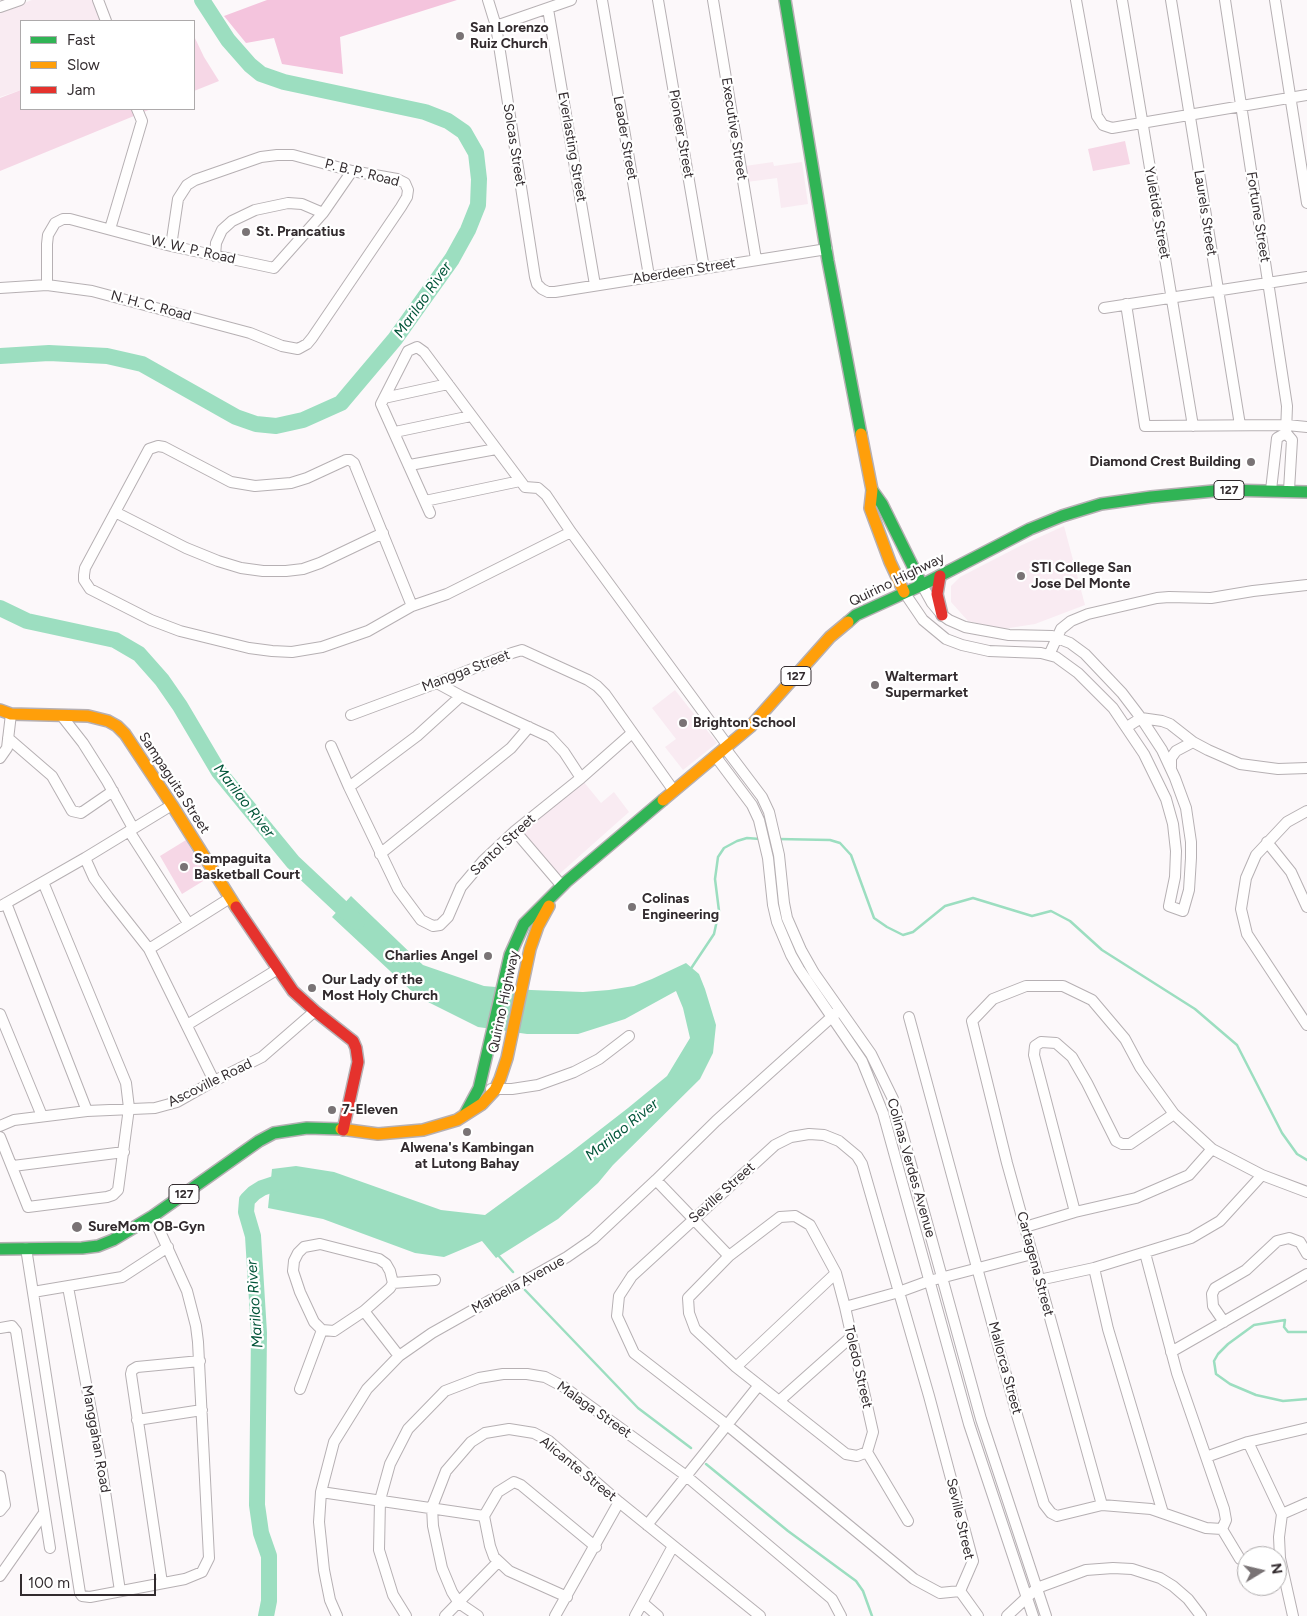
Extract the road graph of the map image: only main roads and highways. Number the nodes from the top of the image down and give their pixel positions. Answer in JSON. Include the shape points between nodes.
{"nodes":[{"id":1,"x":785,"y":0,"type":"edge"},
{"id":2,"x":872,"y":490,"type":"junction"},
{"id":3,"x":1307,"y":492,"type":"edge"},
{"id":4,"x":940,"y":576,"type":"junction"},
{"id":5,"x":922,"y":585,"type":"junction"},
{"id":6,"x":904,"y":592,"type":"junction"},
{"id":7,"x":942,"y":615,"type":"road end"},
{"id":8,"x":6,"y":712,"type":"edge"},
{"id":9,"x":562,"y":886,"type":"junction"},
{"id":10,"x":465,"y":1114,"type":"junction"},
{"id":11,"x":343,"y":1130,"type":"junction"},
{"id":12,"x":0,"y":1249,"type":"edge"}],
"edges":[{"from":1,"to":2,"type":"main road"},
{"from":2,"to":5,"type":"main road"},
{"from":2,"to":6,"type":"main road","via":[[870,508]]},
{"from":3,"to":4,"type":"main road","name":"Quirino Highway","number":"127","via":[[1224,490],[1101,504],[1030,529]]},
{"from":4,"to":5,"type":"main road","name":"Quirino Highway","number":"127"},
{"from":4,"to":7,"type":"main road","via":[[937,594]]},
{"from":5,"to":6,"type":"main road","name":"Quirino Highway","number":"127"},
{"from":6,"to":9,"type":"main road","name":"Quirino Highway","number":"127","via":[[856,616],[830,637],[750,727]]},
{"from":8,"to":11,"type":"main road","name":"Sampaguita Street","via":[[88,716],[108,721],[124,734],[293,991],[353,1041],[358,1062]]},
{"from":9,"to":10,"type":"main road","name":"Quirino Highway","number":"127","via":[[524,924],[510,955],[479,1088]]},
{"from":9,"to":10,"type":"main road","name":"Quirino Highway","number":"127","via":[[538,926],[530,949],[504,1070],[482,1104]]},
{"from":10,"to":11,"type":"main road","name":"Quirino Highway","number":"127","via":[[443,1125],[400,1133]]},
{"from":11,"to":12,"type":"main road","name":"Quirino Highway","number":"127","via":[[307,1128],[274,1133],[132,1230],[98,1246]]}]}
